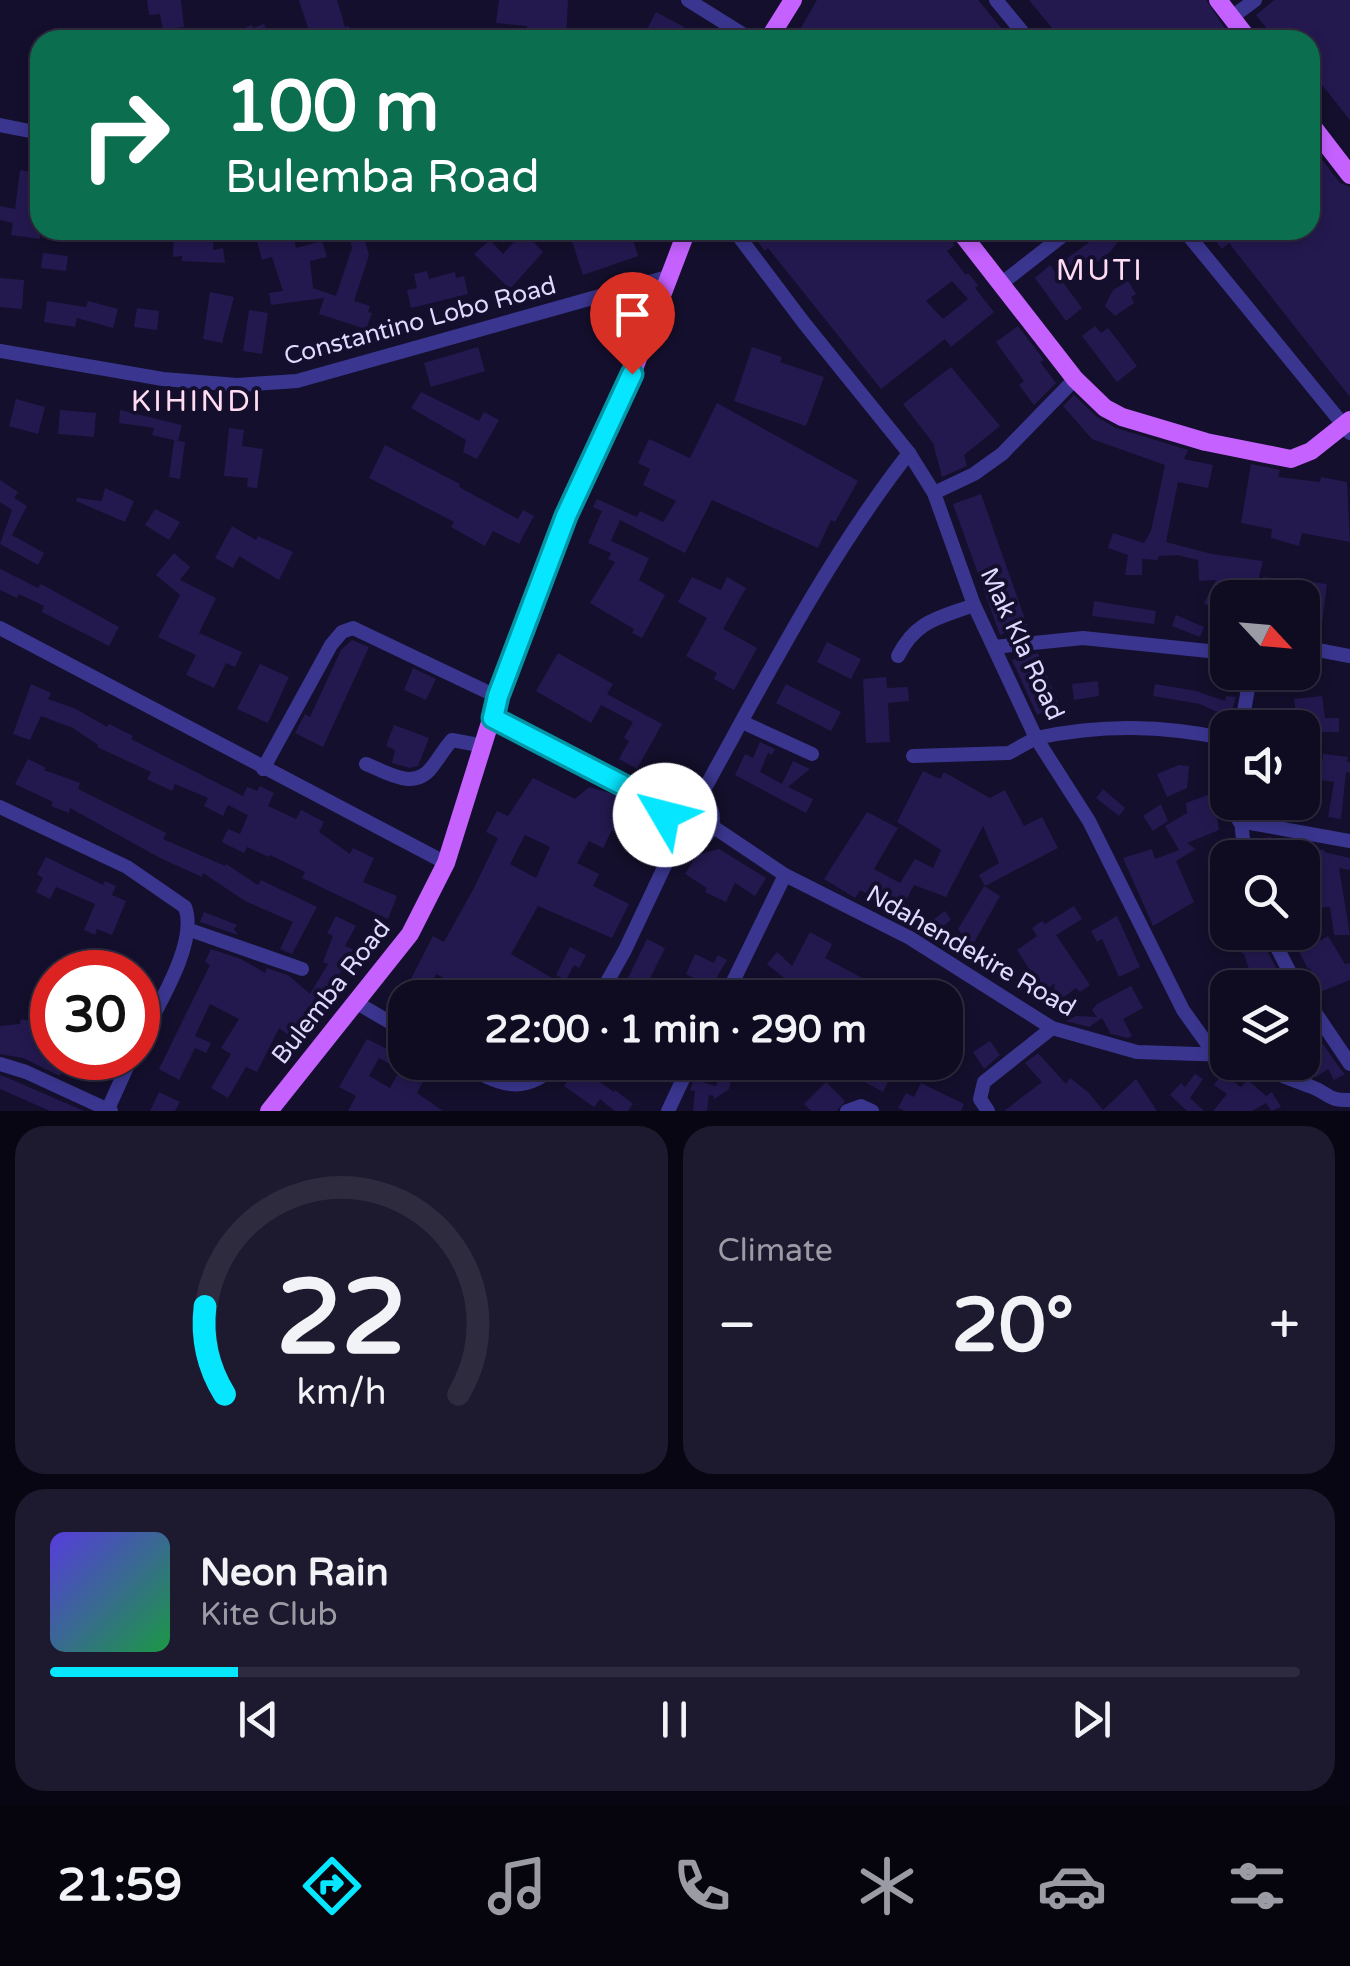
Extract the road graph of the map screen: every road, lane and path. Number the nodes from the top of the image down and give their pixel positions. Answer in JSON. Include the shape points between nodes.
{"nodes":[{"id":1,"x":688,"y":0,"type":"edge"},
{"id":2,"x":792,"y":0,"type":"edge"},
{"id":3,"x":996,"y":0,"type":"edge"},
{"id":4,"x":1218,"y":0,"type":"edge"},
{"id":5,"x":1255,"y":0,"type":"edge"},
{"id":6,"x":1232,"y":17,"type":"junction"},
{"id":7,"x":736,"y":30,"type":"edge"},
{"id":8,"x":774,"y":30,"type":"edge"},
{"id":9,"x":1021,"y":30,"type":"edge"},
{"id":10,"x":1242,"y":30,"type":"edge"},
{"id":11,"x":0,"y":125,"type":"edge"},
{"id":12,"x":30,"y":131,"type":"edge"},
{"id":13,"x":1320,"y":136,"type":"edge"},
{"id":14,"x":1350,"y":174,"type":"edge"},
{"id":15,"x":684,"y":240,"type":"edge"},
{"id":16,"x":742,"y":240,"type":"edge"},
{"id":17,"x":967,"y":240,"type":"edge"},
{"id":18,"x":1057,"y":240,"type":"edge"},
{"id":19,"x":1192,"y":240,"type":"edge"},
{"id":20,"x":671,"y":276,"type":"junction"},
{"id":21,"x":1002,"y":283,"type":"junction"},
{"id":22,"x":0,"y":351,"type":"edge"},
{"id":23,"x":1076,"y":378,"type":"junction"},
{"id":24,"x":1348,"y":427,"type":"edge"},
{"id":25,"x":909,"y":453,"type":"junction"},
{"id":26,"x":934,"y":492,"type":"junction"},
{"id":27,"x":974,"y":605,"type":"junction"},
{"id":28,"x":0,"y":628,"type":"edge"},
{"id":29,"x":994,"y":648,"type":"junction"},
{"id":30,"x":1210,"y":650,"type":"edge"},
{"id":31,"x":1320,"y":650,"type":"edge"},
{"id":32,"x":898,"y":656,"type":"dead end"},
{"id":33,"x":1350,"y":656,"type":"edge"},
{"id":34,"x":498,"y":696,"type":"junction"},
{"id":35,"x":493,"y":718,"type":"junction"},
{"id":36,"x":742,"y":722,"type":"junction"},
{"id":37,"x":1210,"y":735,"type":"edge"},
{"id":38,"x":1036,"y":738,"type":"junction"},
{"id":39,"x":484,"y":746,"type":"junction"},
{"id":40,"x":812,"y":754,"type":"dead end"},
{"id":41,"x":913,"y":756,"type":"dead end"},
{"id":42,"x":366,"y":764,"type":"dead end"},
{"id":43,"x":263,"y":769,"type":"junction"},
{"id":44,"x":700,"y":797,"type":"junction"},
{"id":45,"x":0,"y":807,"type":"edge"},
{"id":46,"x":667,"y":808,"type":"junction"},
{"id":47,"x":1240,"y":821,"type":"joint"},
{"id":48,"x":712,"y":826,"type":"junction"},
{"id":49,"x":677,"y":840,"type":"junction"},
{"id":50,"x":1243,"y":840,"type":"edge"},
{"id":51,"x":1350,"y":842,"type":"edge"},
{"id":52,"x":446,"y":863,"type":"junction"},
{"id":53,"x":786,"y":875,"type":"junction"},
{"id":54,"x":190,"y":930,"type":"junction"},
{"id":55,"x":302,"y":968,"type":"dead end"},
{"id":56,"x":608,"y":980,"type":"edge"},
{"id":57,"x":735,"y":980,"type":"edge"},
{"id":58,"x":160,"y":1000,"type":"edge"},
{"id":59,"x":357,"y":1003,"type":"junction"},
{"id":60,"x":1320,"y":1020,"type":"edge"},
{"id":61,"x":388,"y":1022,"type":"edge"},
{"id":62,"x":1052,"y":1028,"type":"junction"},
{"id":63,"x":1210,"y":1042,"type":"edge"},
{"id":64,"x":1210,"y":1054,"type":"edge"},
{"id":65,"x":0,"y":1064,"type":"edge"},
{"id":66,"x":1350,"y":1064,"type":"edge"},
{"id":67,"x":122,"y":1080,"type":"edge"},
{"id":68,"x":493,"y":1080,"type":"edge"},
{"id":69,"x":534,"y":1080,"type":"edge"},
{"id":70,"x":683,"y":1080,"type":"edge"},
{"id":71,"x":1289,"y":1080,"type":"edge"},
{"id":72,"x":1350,"y":1100,"type":"edge"},
{"id":73,"x":89,"y":1106,"type":"edge"},
{"id":74,"x":109,"y":1110,"type":"edge"},
{"id":75,"x":269,"y":1111,"type":"edge"},
{"id":76,"x":668,"y":1111,"type":"edge"},
{"id":77,"x":847,"y":1111,"type":"edge"},
{"id":78,"x":872,"y":1111,"type":"edge"},
{"id":79,"x":988,"y":1111,"type":"edge"}],
"edges":[{"from":1,"to":7,"type":"street"},
{"from":2,"to":8,"type":"main road"},
{"from":3,"to":9,"type":"street"},
{"from":4,"to":6,"type":"main road"},
{"from":5,"to":6,"type":"street"},
{"from":6,"to":10,"type":"main road"},
{"from":11,"to":12,"type":"street"},
{"from":13,"to":14,"type":"main road"},
{"from":15,"to":20,"type":"main road","name":"Bulemba Road"},
{"from":16,"to":25,"type":"street","name":"Mak Kla Road"},
{"from":17,"to":21,"type":"main road"},
{"from":18,"to":21,"type":"street"},
{"from":19,"to":24,"type":"street"},
{"from":20,"to":22,"type":"street","name":"Constantino Lobo Road","via":[[297,381],[237,386],[164,379]]},
{"from":20,"to":34,"type":"main road","name":"Bulemba Road","via":[[566,516]]},
{"from":21,"to":23,"type":"main road"},
{"from":23,"to":24,"type":"main road","via":[[1122,417],[1272,457],[1300,456]]},
{"from":23,"to":26,"type":"street","via":[[1002,454]]},
{"from":25,"to":26,"type":"street","name":"Mak Kla Road"},
{"from":25,"to":36,"type":"street","via":[[874,498]]},
{"from":26,"to":27,"type":"street","name":"Mak Kla Road"},
{"from":27,"to":29,"type":"street","name":"Mak Kla Road"},
{"from":27,"to":32,"type":"street","via":[[922,623]]},
{"from":28,"to":43,"type":"street"},
{"from":29,"to":30,"type":"street","via":[[1083,638]]},
{"from":29,"to":38,"type":"street","name":"Mak Kla Road"},
{"from":31,"to":33,"type":"street"},
{"from":34,"to":35,"type":"main road","name":"Bulemba Road"},
{"from":34,"to":43,"type":"street","via":[[353,628],[331,645]]},
{"from":35,"to":39,"type":"main road","name":"Bulemba Road"},
{"from":35,"to":46,"type":"street"},
{"from":36,"to":40,"type":"street"},
{"from":36,"to":44,"type":"street"},
{"from":37,"to":38,"type":"street","name":"Mak Kla Road","via":[[1132,726]]},
{"from":38,"to":41,"type":"street","via":[[1009,753]]},
{"from":38,"to":63,"type":"street","via":[[1089,821],[1183,1010]]},
{"from":39,"to":42,"type":"street","via":[[452,740],[431,769],[408,781]]},
{"from":39,"to":52,"type":"main road","name":"Bulemba Road"},
{"from":43,"to":52,"type":"street"},
{"from":44,"to":46,"type":"street","via":[[685,794]]},
{"from":44,"to":48,"type":"street","via":[[711,807]]},
{"from":45,"to":54,"type":"street","via":[[156,885],[185,907]]},
{"from":46,"to":49,"type":"street","via":[[667,830]]},
{"from":47,"to":50,"type":"street"},
{"from":47,"to":51,"type":"street"},
{"from":48,"to":49,"type":"street","via":[[701,840]]},
{"from":48,"to":53,"type":"street","name":"Ndahendekire Road"},
{"from":49,"to":56,"type":"street"},
{"from":52,"to":59,"type":"main road","name":"Bulemba Road","via":[[410,934]]},
{"from":53,"to":57,"type":"street"},
{"from":53,"to":62,"type":"street","name":"Ndahendekire Road","via":[[910,938]]},
{"from":54,"to":55,"type":"street"},
{"from":54,"to":58,"type":"street"},
{"from":59,"to":61,"type":"street"},
{"from":59,"to":75,"type":"main road","name":"Bulemba Road"},
{"from":60,"to":66,"type":"street"},
{"from":62,"to":64,"type":"street","name":"Ndahendekire Road","via":[[1138,1052]]},
{"from":62,"to":79,"type":"street","via":[[984,1082],[979,1093]]},
{"from":65,"to":73,"type":"street"},
{"from":67,"to":74,"type":"street"},
{"from":68,"to":69,"type":"street","via":[[517,1086]]},
{"from":70,"to":76,"type":"street"},
{"from":71,"to":72,"type":"street","via":[[1334,1101]]},
{"from":73,"to":74,"type":"street"},
{"from":77,"to":78,"type":"street"}]}
